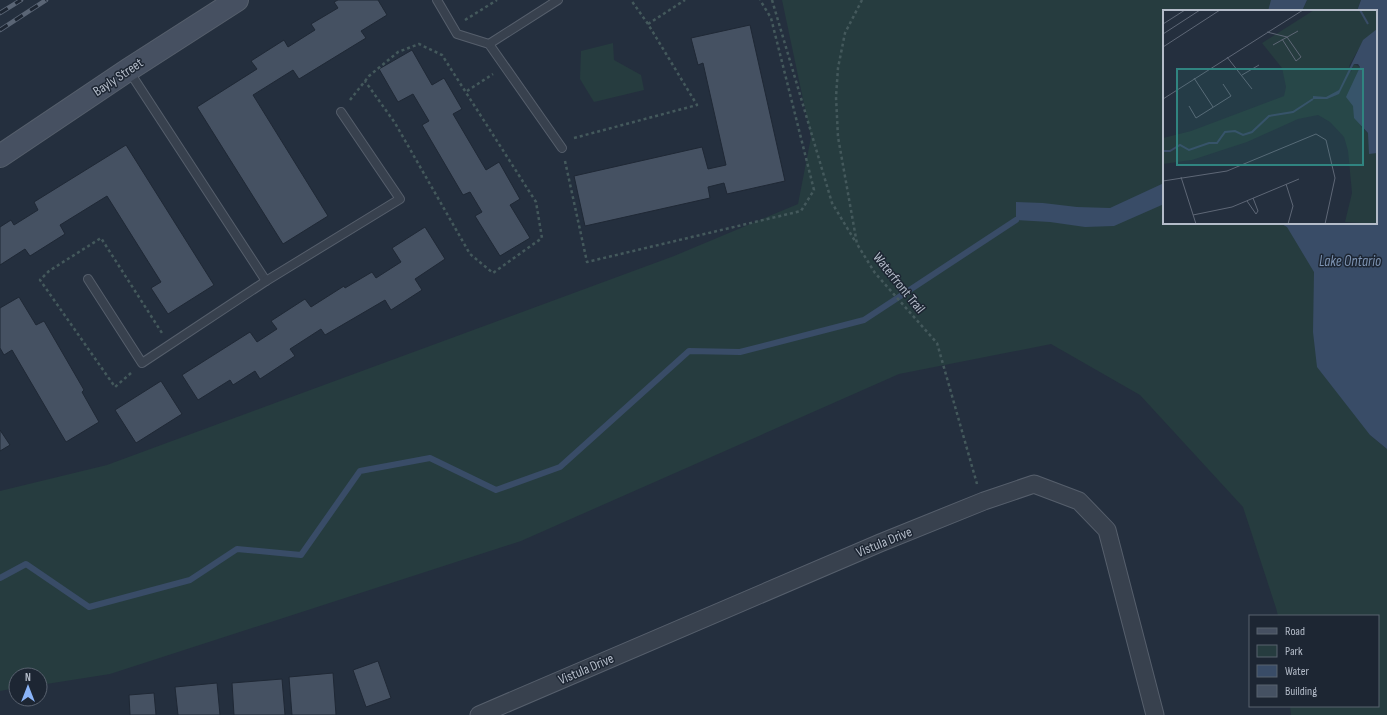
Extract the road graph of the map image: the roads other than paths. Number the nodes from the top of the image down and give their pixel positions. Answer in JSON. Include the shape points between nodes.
{"nodes":[{"id":1,"x":237,"y":0,"type":"edge"},
{"id":2,"x":437,"y":0,"type":"edge"},
{"id":3,"x":558,"y":0,"type":"edge"},
{"id":4,"x":489,"y":44,"type":"junction"},
{"id":5,"x":128,"y":70,"type":"junction"},
{"id":6,"x":341,"y":112,"type":"road end"},
{"id":7,"x":562,"y":148,"type":"road end"},
{"id":8,"x":0,"y":156,"type":"edge"},
{"id":9,"x":88,"y":279,"type":"dead end"},
{"id":10,"x":266,"y":281,"type":"junction"},
{"id":11,"x":479,"y":715,"type":"edge"},
{"id":12,"x":1155,"y":715,"type":"edge"}],
"edges":[{"from":1,"to":5,"type":"main road","name":"Bayly Street"},
{"from":2,"to":4,"type":"lane","via":[[457,34]]},
{"from":3,"to":4,"type":"lane"},
{"from":4,"to":7,"type":"lane"},
{"from":5,"to":8,"type":"main road","name":"Bayly Street"},
{"from":5,"to":10,"type":"lane"},
{"from":6,"to":10,"type":"lane","via":[[400,199]]},
{"from":9,"to":10,"type":"lane","via":[[142,364]]},
{"from":11,"to":12,"type":"street","name":"Vistula Drive","via":[[880,543],[984,501],[1034,484],[1079,501],[1107,530]]}]}
